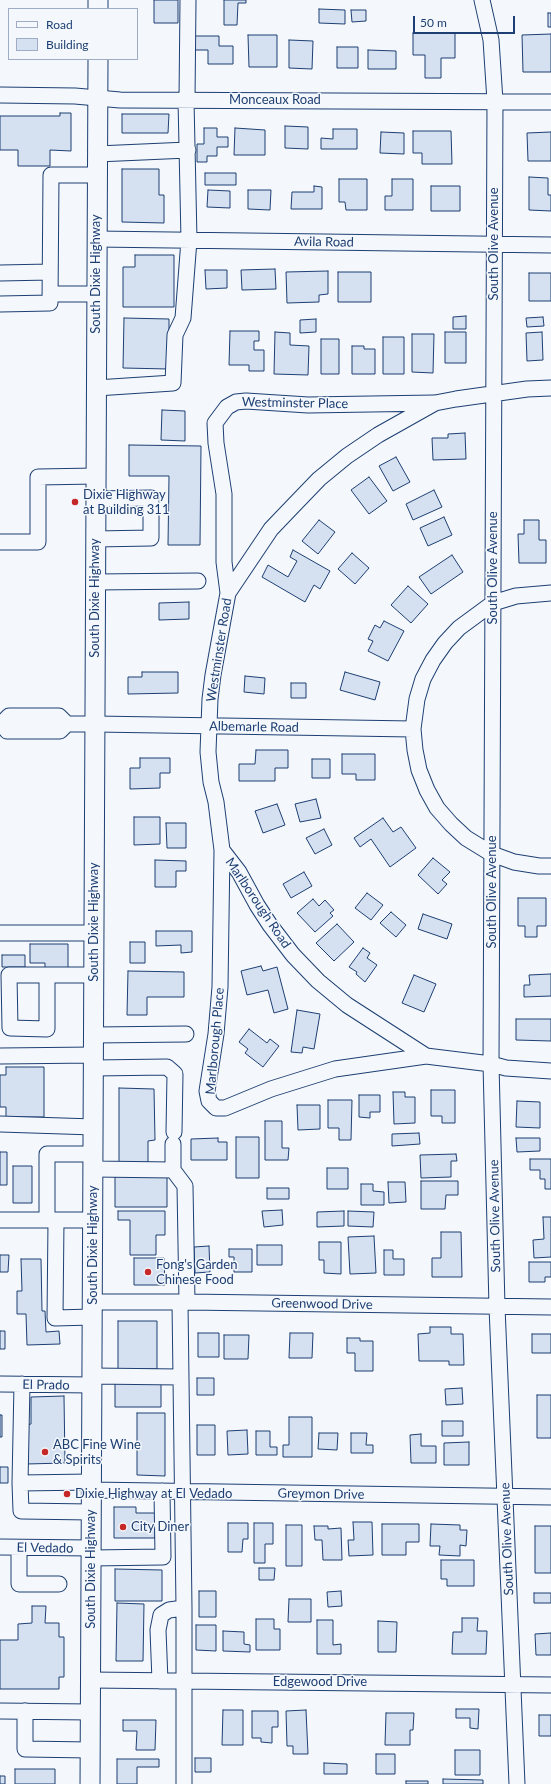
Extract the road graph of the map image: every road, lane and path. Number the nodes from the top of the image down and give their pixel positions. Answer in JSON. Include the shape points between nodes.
{"nodes":[{"id":1,"x":188,"y":0,"type":"edge"},
{"id":2,"x":482,"y":0,"type":"edge"},
{"id":3,"x":98,"y":60,"type":"edge"},
{"id":4,"x":0,"y":95,"type":"edge"},
{"id":5,"x":98,"y":98,"type":"junction"},
{"id":6,"x":186,"y":100,"type":"junction"},
{"id":7,"x":495,"y":101,"type":"junction"},
{"id":8,"x":551,"y":102,"type":"edge"},
{"id":9,"x":188,"y":150,"type":"junction"},
{"id":10,"x":97,"y":154,"type":"junction"},
{"id":11,"x":97,"y":175,"type":"junction"},
{"id":12,"x":96,"y":239,"type":"junction"},
{"id":13,"x":189,"y":240,"type":"junction"},
{"id":14,"x":494,"y":244,"type":"junction"},
{"id":15,"x":551,"y":245,"type":"edge"},
{"id":16,"x":50,"y":272,"type":"junction"},
{"id":17,"x":0,"y":273,"type":"edge"},
{"id":18,"x":50,"y":294,"type":"junction"},
{"id":19,"x":96,"y":294,"type":"junction"},
{"id":20,"x":0,"y":304,"type":"edge"},
{"id":21,"x":96,"y":388,"type":"junction"},
{"id":22,"x":551,"y":388,"type":"edge"},
{"id":23,"x":494,"y":393,"type":"junction"},
{"id":24,"x":435,"y":403,"type":"junction"},
{"id":25,"x":96,"y":476,"type":"junction"},
{"id":26,"x":96,"y":498,"type":"junction"},
{"id":27,"x":95,"y":539,"type":"junction"},
{"id":28,"x":0,"y":542,"type":"edge"},
{"id":29,"x":198,"y":581,"type":"dead end"},
{"id":30,"x":95,"y":582,"type":"junction"},
{"id":31,"x":228,"y":593,"type":"junction"},
{"id":32,"x":551,"y":593,"type":"edge"},
{"id":33,"x":493,"y":603,"type":"junction"},
{"id":34,"x":1,"y":723,"type":"edge"},
{"id":35,"x":95,"y":724,"type":"junction"},
{"id":36,"x":209,"y":726,"type":"junction"},
{"id":37,"x":413,"y":729,"type":"junction"},
{"id":38,"x":222,"y":850,"type":"junction"},
{"id":39,"x":492,"y":854,"type":"junction"},
{"id":40,"x":551,"y":866,"type":"edge"},
{"id":41,"x":0,"y":933,"type":"edge"},
{"id":42,"x":95,"y":933,"type":"junction"},
{"id":43,"x":47,"y":975,"type":"dead end"},
{"id":44,"x":94,"y":975,"type":"junction"},
{"id":45,"x":186,"y":1034,"type":"dead end"},
{"id":46,"x":94,"y":1035,"type":"junction"},
{"id":47,"x":0,"y":1056,"type":"edge"},
{"id":48,"x":426,"y":1056,"type":"junction"},
{"id":49,"x":94,"y":1061,"type":"junction"},
{"id":50,"x":491,"y":1064,"type":"junction"},
{"id":51,"x":551,"y":1071,"type":"edge"},
{"id":52,"x":0,"y":1124,"type":"edge"},
{"id":53,"x":94,"y":1127,"type":"junction"},
{"id":54,"x":93,"y":1162,"type":"junction"},
{"id":55,"x":173,"y":1170,"type":"junction"},
{"id":56,"x":0,"y":1220,"type":"edge"},
{"id":57,"x":93,"y":1220,"type":"junction"},
{"id":58,"x":52,"y":1221,"type":"junction"},
{"id":59,"x":184,"y":1302,"type":"junction"},
{"id":60,"x":497,"y":1307,"type":"junction"},
{"id":61,"x":551,"y":1307,"type":"edge"},
{"id":62,"x":93,"y":1310,"type":"junction"},
{"id":63,"x":180,"y":1377,"type":"junction"},
{"id":64,"x":92,"y":1381,"type":"junction"},
{"id":65,"x":0,"y":1384,"type":"edge"},
{"id":66,"x":22,"y":1384,"type":"junction"},
{"id":67,"x":20,"y":1483,"type":"junction"},
{"id":68,"x":91,"y":1486,"type":"junction"},
{"id":69,"x":162,"y":1491,"type":"junction"},
{"id":70,"x":182,"y":1492,"type":"junction"},
{"id":71,"x":505,"y":1496,"type":"junction"},
{"id":72,"x":551,"y":1497,"type":"edge"},
{"id":73,"x":91,"y":1512,"type":"junction"},
{"id":74,"x":0,"y":1547,"type":"edge"},
{"id":75,"x":19,"y":1548,"type":"junction"},
{"id":76,"x":91,"y":1553,"type":"junction"},
{"id":77,"x":59,"y":1584,"type":"dead end"},
{"id":78,"x":184,"y":1608,"type":"junction"},
{"id":79,"x":90,"y":1680,"type":"junction"},
{"id":80,"x":160,"y":1681,"type":"junction"},
{"id":81,"x":184,"y":1681,"type":"junction"},
{"id":82,"x":513,"y":1684,"type":"junction"},
{"id":83,"x":551,"y":1685,"type":"edge"},
{"id":84,"x":0,"y":1711,"type":"edge"},
{"id":85,"x":25,"y":1711,"type":"junction"},
{"id":86,"x":90,"y":1712,"type":"junction"},
{"id":87,"x":90,"y":1750,"type":"junction"},
{"id":88,"x":90,"y":1784,"type":"edge"},
{"id":89,"x":184,"y":1784,"type":"edge"},
{"id":90,"x":517,"y":1784,"type":"edge"}],
"edges":[{"from":1,"to":6,"type":"street"},
{"from":2,"to":7,"type":"street","name":"South Olive Avenue","via":[[491,40]]},
{"from":3,"to":5,"type":"main road","name":"South Dixie Highway"},
{"from":4,"to":5,"type":"street","name":"Monceaux Road"},
{"from":5,"to":6,"type":"street","name":"Monceaux Road"},
{"from":5,"to":10,"type":"main road","name":"South Dixie Highway"},
{"from":6,"to":7,"type":"street","name":"Monceaux Road"},
{"from":6,"to":9,"type":"street"},
{"from":7,"to":8,"type":"street","name":"Monceaux Road"},
{"from":7,"to":14,"type":"street","name":"South Olive Avenue"},
{"from":9,"to":10,"type":"street"},
{"from":9,"to":13,"type":"street"},
{"from":10,"to":11,"type":"main road","name":"South Dixie Highway"},
{"from":11,"to":12,"type":"main road","name":"South Dixie Highway"},
{"from":11,"to":16,"type":"street","via":[[51,176]]},
{"from":12,"to":13,"type":"street","name":"Avila Road"},
{"from":12,"to":19,"type":"main road","name":"South Dixie Highway"},
{"from":13,"to":14,"type":"street","name":"Avila Road"},
{"from":13,"to":21,"type":"street","via":[[183,318],[175,335],[173,383]]},
{"from":14,"to":15,"type":"street","name":"Avila Road"},
{"from":14,"to":23,"type":"street","name":"South Olive Avenue"},
{"from":16,"to":17,"type":"street"},
{"from":16,"to":18,"type":"street"},
{"from":18,"to":19,"type":"street"},
{"from":18,"to":20,"type":"street","via":[[50,303]]},
{"from":19,"to":21,"type":"main road","name":"South Dixie Highway"},
{"from":21,"to":25,"type":"main road","name":"South Dixie Highway"},
{"from":22,"to":23,"type":"street","name":"Westminster Road","via":[[527,388]]},
{"from":23,"to":24,"type":"street","name":"Westminster Road"},
{"from":23,"to":33,"type":"street","name":"South Olive Avenue"},
{"from":24,"to":31,"type":"street","name":"Westminster Road","via":[[378,435],[319,479],[271,529]]},
{"from":24,"to":31,"type":"street","name":"Westminster Place","via":[[308,405],[246,401],[236,402],[227,407],[215,423],[224,494],[224,562]]},
{"from":25,"to":26,"type":"main road","name":"South Dixie Highway"},
{"from":25,"to":28,"type":"street","via":[[38,477],[38,542]]},
{"from":26,"to":27,"type":"main road","name":"South Dixie Highway"},
{"from":26,"to":27,"type":"street","via":[[151,498],[151,538]]},
{"from":27,"to":30,"type":"main road","name":"South Dixie Highway"},
{"from":29,"to":30,"type":"street"},
{"from":30,"to":35,"type":"main road","name":"South Dixie Highway"},
{"from":31,"to":36,"type":"street","name":"Westminster Road","via":[[213,675]]},
{"from":32,"to":33,"type":"street","via":[[516,596]]},
{"from":33,"to":37,"type":"street","via":[[459,628],[433,660],[417,698]]},
{"from":33,"to":39,"type":"street","name":"South Olive Avenue"},
{"from":34,"to":35,"type":"street","name":"Albemarle Road","via":[[8,716],[59,716],[68,724]]},
{"from":35,"to":36,"type":"street","name":"Albemarle Road"},
{"from":35,"to":42,"type":"main road","name":"South Dixie Highway"},
{"from":36,"to":37,"type":"street","name":"Albemarle Road"},
{"from":36,"to":38,"type":"street","name":"Marlborough Road","via":[[211,782]]},
{"from":37,"to":39,"type":"street","via":[[419,770],[438,808],[450,824],[466,838]]},
{"from":38,"to":48,"type":"street","name":"Marlborough Road","via":[[239,872],[270,925],[293,955],[318,981],[347,1005]]},
{"from":38,"to":48,"type":"street","name":"Marlborough Place","via":[[220,987],[207,1091],[209,1101],[216,1108],[225,1108],[271,1089],[335,1069]]},
{"from":39,"to":40,"type":"street","via":[[514,862]]},
{"from":39,"to":50,"type":"street","name":"South Olive Avenue"},
{"from":41,"to":42,"type":"street"},
{"from":42,"to":44,"type":"main road","name":"South Dixie Highway"},
{"from":43,"to":44,"type":"street"},
{"from":44,"to":46,"type":"main road","name":"South Dixie Highway"},
{"from":45,"to":46,"type":"street"},
{"from":46,"to":49,"type":"main road","name":"South Dixie Highway"},
{"from":47,"to":49,"type":"street"},
{"from":48,"to":50,"type":"street","name":"Marlborough Road"},
{"from":49,"to":53,"type":"main road","name":"South Dixie Highway"},
{"from":49,"to":55,"type":"street","via":[[167,1067],[174,1074]]},
{"from":50,"to":51,"type":"street","name":"Marlborough Road","via":[[506,1068]]},
{"from":50,"to":60,"type":"street","name":"South Olive Avenue"},
{"from":52,"to":53,"type":"street"},
{"from":53,"to":54,"type":"main road","name":"South Dixie Highway"},
{"from":54,"to":55,"type":"street"},
{"from":54,"to":57,"type":"main road","name":"South Dixie Highway"},
{"from":54,"to":58,"type":"street","via":[[47,1154]]},
{"from":55,"to":59,"type":"street","via":[[185,1186]]},
{"from":56,"to":58,"type":"street"},
{"from":57,"to":58,"type":"street"},
{"from":57,"to":62,"type":"main road","name":"South Dixie Highway"},
{"from":58,"to":62,"type":"street","name":"Greenwood Drive","via":[[55,1318]]},
{"from":59,"to":60,"type":"street","name":"Greenwood Drive"},
{"from":59,"to":62,"type":"street","name":"Greenwood Drive"},
{"from":59,"to":63,"type":"street"},
{"from":60,"to":61,"type":"street","name":"Greenwood Drive"},
{"from":60,"to":71,"type":"street","name":"South Olive Avenue"},
{"from":62,"to":64,"type":"main road","name":"South Dixie Highway"},
{"from":63,"to":64,"type":"street","name":"El Prado"},
{"from":63,"to":70,"type":"street"},
{"from":64,"to":66,"type":"street","name":"El Prado"},
{"from":64,"to":68,"type":"main road","name":"South Dixie Highway"},
{"from":65,"to":66,"type":"street","name":"El Prado"},
{"from":66,"to":67,"type":"street"},
{"from":67,"to":68,"type":"street","name":"Greymon Drive"},
{"from":67,"to":73,"type":"street","via":[[21,1511]]},
{"from":68,"to":69,"type":"street","name":"Greymon Drive"},
{"from":68,"to":73,"type":"main road","name":"South Dixie Highway"},
{"from":69,"to":70,"type":"street","name":"Greymon Drive"},
{"from":69,"to":76,"type":"street","name":"El Vedado","via":[[163,1557]]},
{"from":70,"to":71,"type":"street","name":"Greymon Drive"},
{"from":70,"to":78,"type":"street"},
{"from":71,"to":72,"type":"street","name":"Greymon Drive"},
{"from":71,"to":82,"type":"street","name":"South Olive Avenue"},
{"from":73,"to":76,"type":"main road","name":"South Dixie Highway"},
{"from":74,"to":75,"type":"street","name":"El Vedado"},
{"from":75,"to":76,"type":"street","name":"El Vedado"},
{"from":75,"to":77,"type":"street","via":[[19,1584]]},
{"from":76,"to":79,"type":"main road","name":"South Dixie Highway"},
{"from":78,"to":80,"type":"street","via":[[169,1610],[161,1615],[158,1630]]},
{"from":78,"to":81,"type":"street"},
{"from":79,"to":80,"type":"street","name":"Edgewood Drive"},
{"from":79,"to":86,"type":"main road","name":"South Dixie Highway"},
{"from":80,"to":81,"type":"street","name":"Edgewood Drive"},
{"from":81,"to":82,"type":"street","name":"Edgewood Drive"},
{"from":81,"to":89,"type":"street"},
{"from":82,"to":83,"type":"street","name":"Edgewood Drive"},
{"from":82,"to":90,"type":"street","name":"South Olive Avenue"},
{"from":84,"to":85,"type":"street"},
{"from":85,"to":86,"type":"street"},
{"from":85,"to":87,"type":"street","via":[[25,1749]]},
{"from":86,"to":87,"type":"main road","name":"South Dixie Highway"},
{"from":87,"to":88,"type":"main road","name":"South Dixie Highway"}]}
